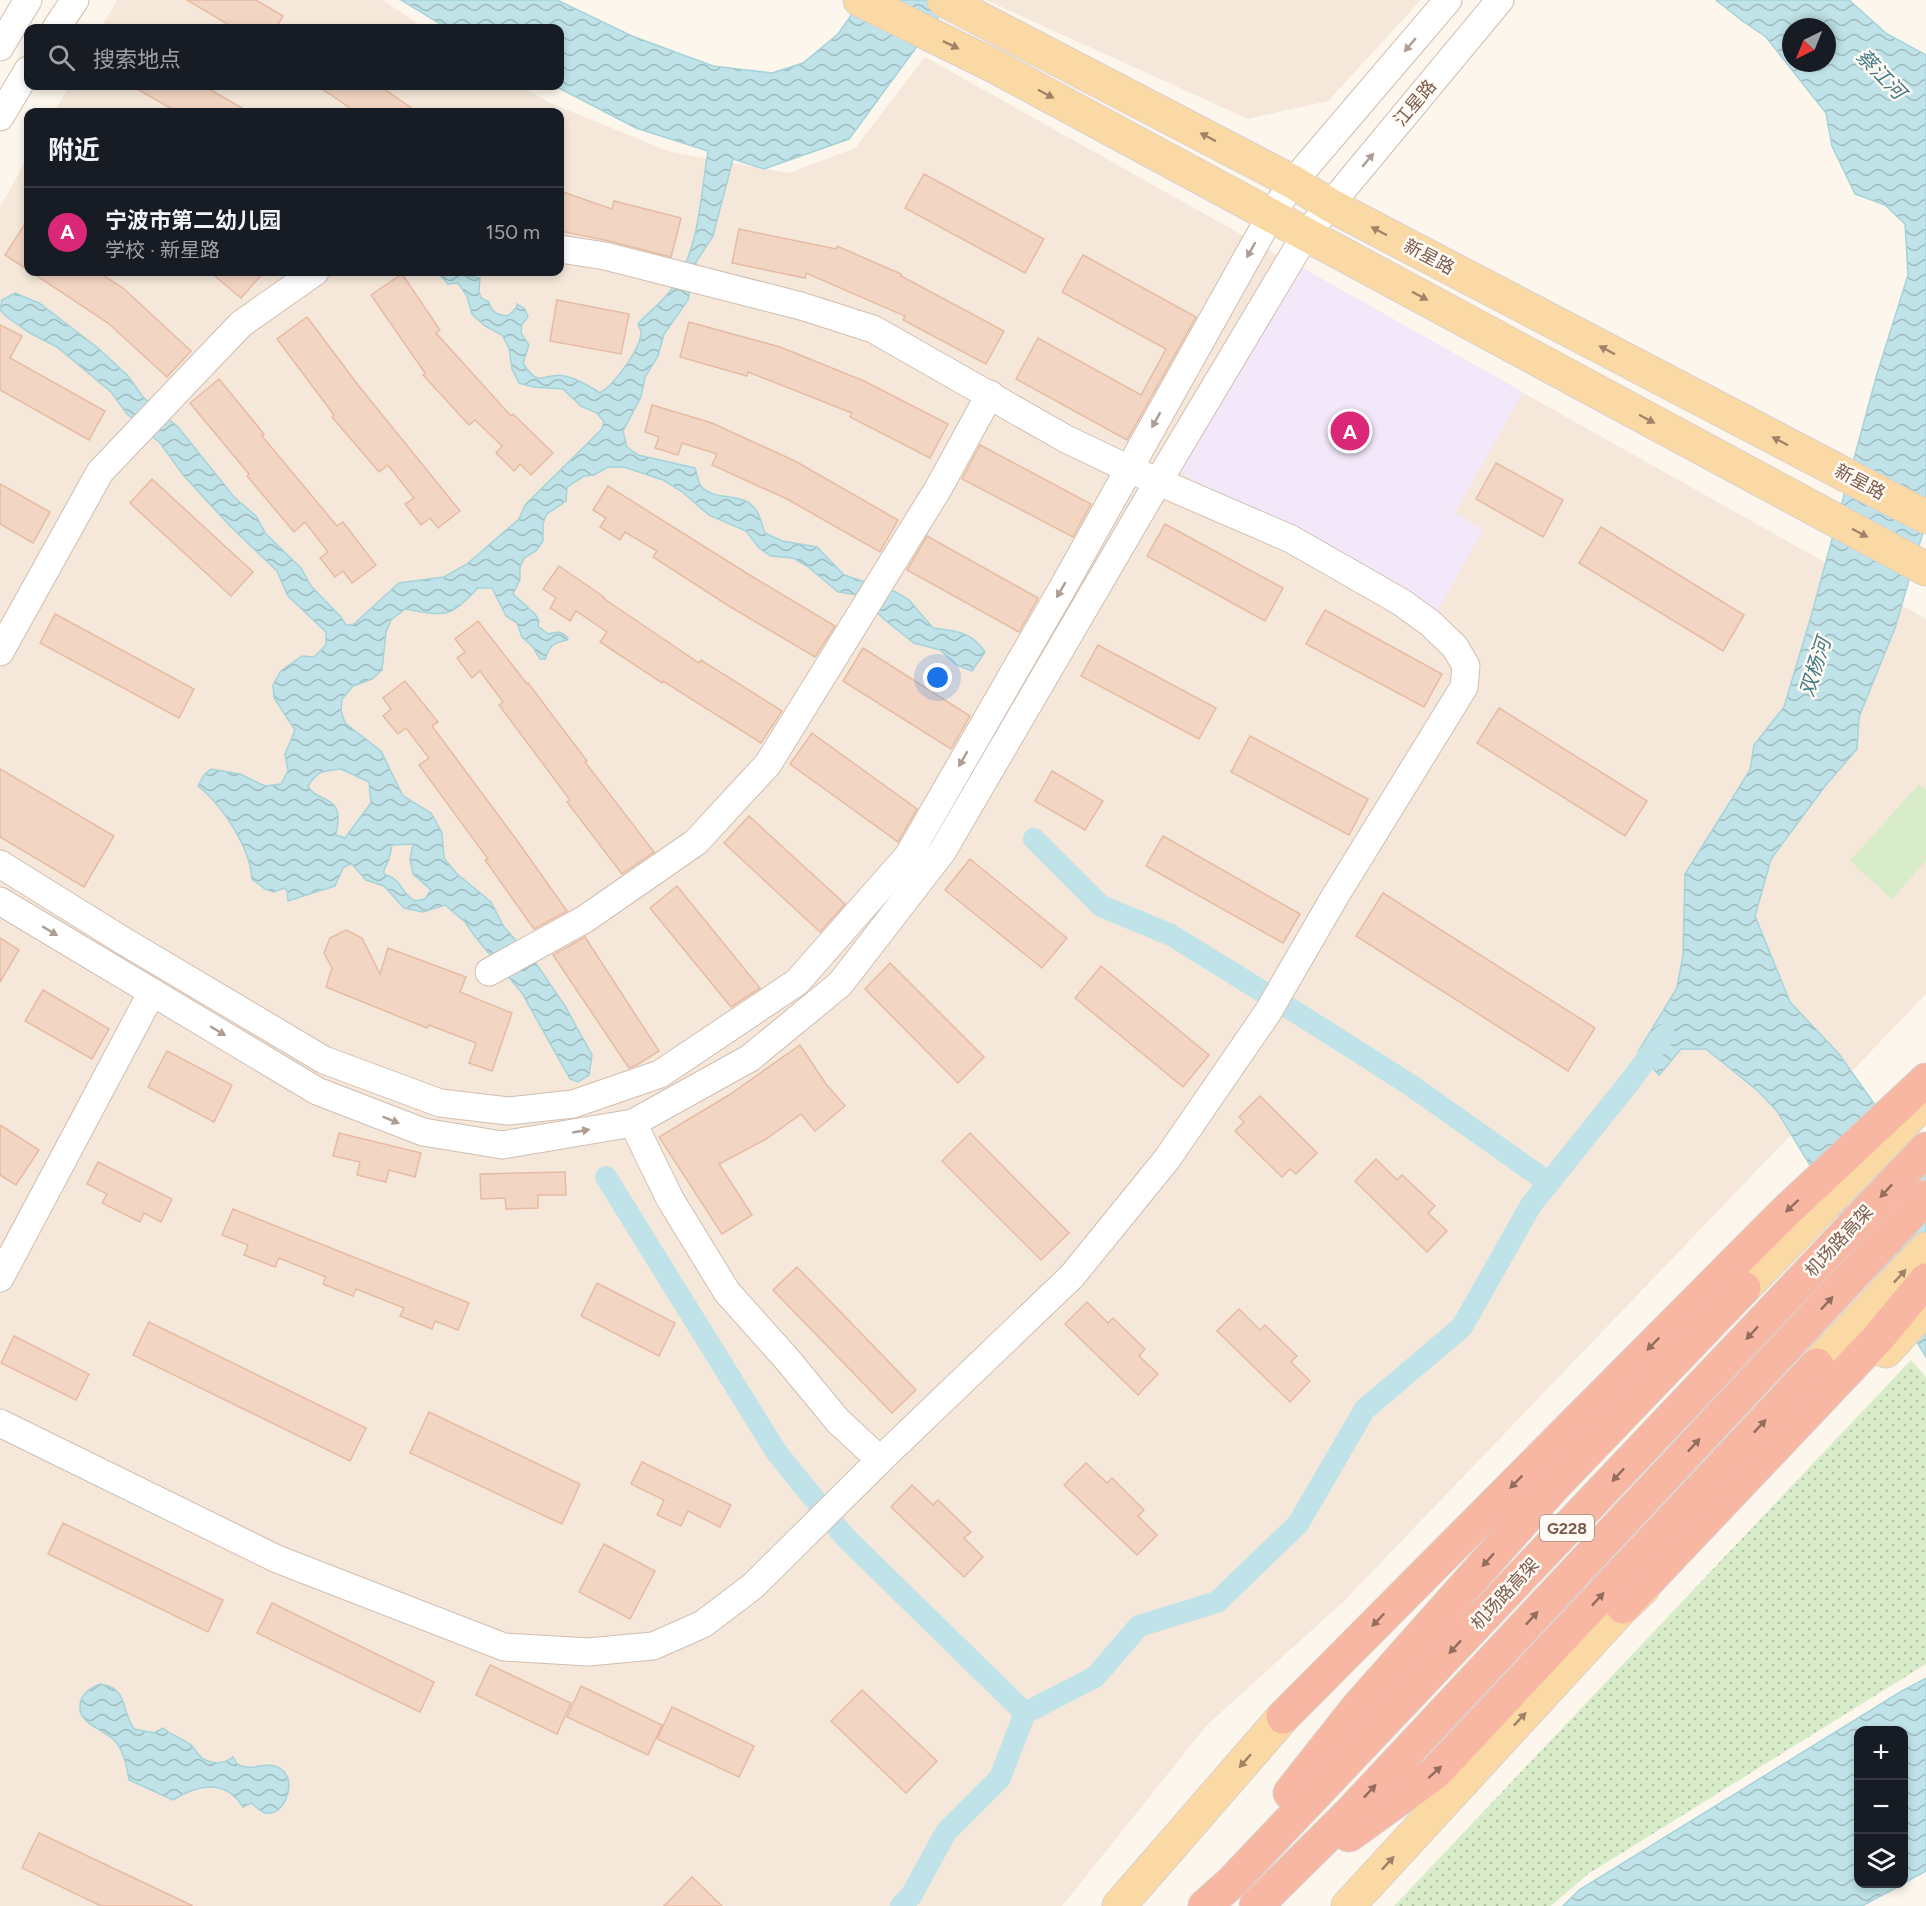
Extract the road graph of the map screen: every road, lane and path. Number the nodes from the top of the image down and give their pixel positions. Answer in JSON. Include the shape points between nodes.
{"nodes":[{"id":1,"x":28,"y":0,"type":"edge"},
{"id":2,"x":75,"y":0,"type":"edge"},
{"id":3,"x":860,"y":0,"type":"edge"},
{"id":4,"x":944,"y":0,"type":"edge"},
{"id":5,"x":1448,"y":0,"type":"edge"},
{"id":6,"x":1500,"y":0,"type":"edge"},
{"id":7,"x":59,"y":24,"type":"edge"},
{"id":8,"x":0,"y":47,"type":"edge"},
{"id":9,"x":24,"y":77,"type":"edge"},
{"id":10,"x":0,"y":117,"type":"edge"},
{"id":11,"x":1293,"y":182,"type":"junction"},
{"id":12,"x":1330,"y":205,"type":"junction"},
{"id":13,"x":1270,"y":215,"type":"junction"},
{"id":14,"x":1306,"y":234,"type":"junction"},
{"id":15,"x":564,"y":250,"type":"edge"},
{"id":16,"x":309,"y":276,"type":"edge"},
{"id":17,"x":990,"y":394,"type":"junction"},
{"id":18,"x":1129,"y":469,"type":"junction"},
{"id":19,"x":1158,"y":482,"type":"junction"},
{"id":20,"x":1921,"y":514,"type":"edge"},
{"id":21,"x":1914,"y":563,"type":"edge"},
{"id":22,"x":0,"y":652,"type":"edge"},
{"id":23,"x":0,"y":864,"type":"edge"},
{"id":24,"x":0,"y":901,"type":"edge"},
{"id":25,"x":489,"y":972,"type":"dead end"},
{"id":26,"x":152,"y":992,"type":"junction"},
{"id":27,"x":1926,"y":1080,"type":"edge"},
{"id":28,"x":1926,"y":1095,"type":"edge"},
{"id":29,"x":1926,"y":1100,"type":"edge"},
{"id":30,"x":633,"y":1123,"type":"junction"},
{"id":31,"x":1897,"y":1130,"type":"junction"},
{"id":32,"x":1926,"y":1149,"type":"edge"},
{"id":33,"x":1926,"y":1197,"type":"edge"},
{"id":34,"x":1926,"y":1249,"type":"edge"},
{"id":35,"x":0,"y":1278,"type":"edge"},
{"id":36,"x":1926,"y":1280,"type":"edge"},
{"id":37,"x":1744,"y":1288,"type":"joint"},
{"id":38,"x":1926,"y":1307,"type":"edge"},
{"id":39,"x":1817,"y":1365,"type":"joint"},
{"id":40,"x":0,"y":1423,"type":"edge"},
{"id":41,"x":880,"y":1460,"type":"junction"},
{"id":42,"x":1623,"y":1607,"type":"junction"},
{"id":43,"x":1283,"y":1717,"type":"joint"},
{"id":44,"x":1263,"y":1899,"type":"edge"},
{"id":45,"x":1119,"y":1906,"type":"edge"},
{"id":46,"x":1204,"y":1906,"type":"edge"},
{"id":47,"x":1348,"y":1906,"type":"edge"}],
"edges":[{"from":1,"to":8,"type":"street"},
{"from":2,"to":7,"type":"street"},
{"from":3,"to":13,"type":"main road","one_way":true,"via":[[994,66]]},
{"from":11,"to":4,"type":"main road","name":"新星路","one_way":true},
{"from":5,"to":11,"type":"street","one_way":true},
{"from":12,"to":6,"type":"street","name":"江星路","one_way":true},
{"from":9,"to":10,"type":"street"},
{"from":11,"to":12,"type":"main road","name":"新星路"},
{"from":11,"to":13,"type":"street"},
{"from":12,"to":14,"type":"street","name":"江星路"},
{"from":20,"to":12,"type":"main road","name":"新星路","one_way":true},
{"from":13,"to":14,"type":"main road"},
{"from":13,"to":18,"type":"street","one_way":true},
{"from":14,"to":19,"type":"street","name":"江星路"},
{"from":14,"to":21,"type":"main road","one_way":true},
{"from":15,"to":17,"type":"street","via":[[605,256],[801,306],[873,329]]},
{"from":16,"to":22,"type":"street","via":[[241,324],[100,472]]},
{"from":17,"to":18,"type":"street","via":[[1066,439]]},
{"from":17,"to":25,"type":"street","via":[[938,489],[768,764],[696,842],[585,919]]},
{"from":18,"to":19,"type":"street"},
{"from":18,"to":23,"type":"street","one_way":true,"via":[[908,856],[797,982],[660,1074],[573,1104],[508,1110],[440,1103],[324,1060]]},
{"from":19,"to":30,"type":"street","name":"江星路","via":[[942,852],[840,984],[750,1058]]},
{"from":19,"to":41,"type":"street","via":[[1291,539],[1401,603],[1455,647],[1466,666],[1464,687],[1268,1012],[1167,1159],[1072,1276]]},
{"from":24,"to":26,"type":"street","name":"江星路","one_way":true},
{"from":26,"to":30,"type":"street","name":"江星路","one_way":true,"via":[[317,1091],[423,1132],[502,1145]]},
{"from":26,"to":35,"type":"street"},
{"from":27,"to":43,"type":"highway","one_way":true,"via":[[1784,1213]]},
{"from":28,"to":31,"type":"main road"},
{"from":29,"to":31,"type":"main road"},
{"from":30,"to":41,"type":"street","via":[[670,1199],[726,1292],[838,1421]]},
{"from":31,"to":37,"type":"main road"},
{"from":32,"to":46,"type":"highway","name":"机场路高架","number":"G228","one_way":true,"via":[[1232,1882]]},
{"from":44,"to":33,"type":"highway","name":"机场路高架","number":"G228","one_way":true,"via":[[1349,1814]]},
{"from":39,"to":34,"type":"main road","one_way":true},
{"from":36,"to":42,"type":"highway","via":[[1878,1338]]},
{"from":37,"to":46,"type":"highway","one_way":true,"via":[[1554,1486],[1357,1708]]},
{"from":38,"to":42,"type":"main road","via":[[1837,1405]]},
{"from":44,"to":39,"type":"highway","one_way":true,"via":[[1435,1773]]},
{"from":40,"to":41,"type":"street","via":[[277,1559],[504,1647],[588,1652],[653,1646],[703,1624],[753,1586]]},
{"from":47,"to":42,"type":"main road","one_way":true},
{"from":43,"to":45,"type":"main road","one_way":true}]}
